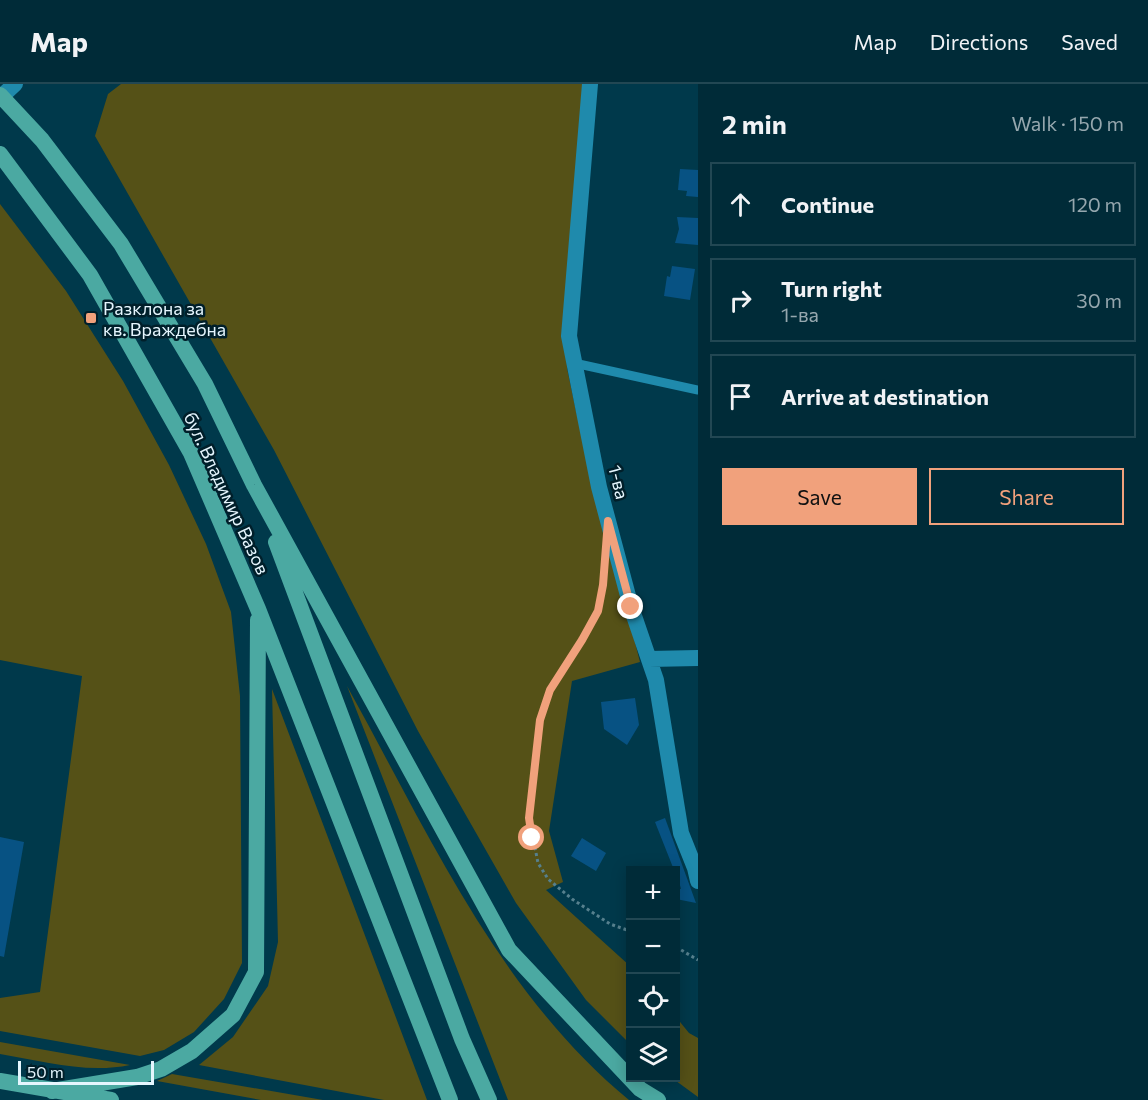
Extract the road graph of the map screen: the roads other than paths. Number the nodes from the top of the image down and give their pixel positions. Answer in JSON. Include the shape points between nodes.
{"nodes":[{"id":1,"x":15,"y":84,"type":"edge"},
{"id":2,"x":590,"y":84,"type":"edge"},
{"id":3,"x":1,"y":97,"type":"edge"},
{"id":4,"x":0,"y":154,"type":"edge"},
{"id":5,"x":574,"y":363,"type":"junction"},
{"id":6,"x":698,"y":390,"type":"edge"},
{"id":7,"x":254,"y":485,"type":"junction"},
{"id":8,"x":258,"y":609,"type":"junction"},
{"id":9,"x":698,"y":658,"type":"edge"},
{"id":10,"x":648,"y":659,"type":"junction"},
{"id":11,"x":698,"y":880,"type":"edge"},
{"id":12,"x":0,"y":1081,"type":"edge"},
{"id":13,"x":52,"y":1090,"type":"junction"},
{"id":14,"x":111,"y":1100,"type":"edge"},
{"id":15,"x":450,"y":1100,"type":"edge"},
{"id":16,"x":489,"y":1100,"type":"edge"},
{"id":17,"x":658,"y":1100,"type":"edge"}],
"edges":[{"from":1,"to":3,"type":"street"},
{"from":2,"to":5,"type":"street","name":"1-ва","via":[[569,336]]},
{"from":3,"to":7,"type":"main road","name":"бул. Владимир Вазов","via":[[42,140],[121,244],[206,384]]},
{"from":4,"to":8,"type":"main road","name":"бул. Владимир Вазов","via":[[90,275],[191,453]]},
{"from":5,"to":6,"type":"lane"},
{"from":5,"to":10,"type":"street","name":"1-ва","via":[[599,488]]},
{"from":7,"to":16,"type":"main road","via":[[462,1039]]},
{"from":7,"to":17,"type":"main road","via":[[509,950],[640,1089]]},
{"from":8,"to":13,"type":"main road","via":[[256,972],[233,1015],[192,1051],[161,1069],[137,1077]]},
{"from":8,"to":15,"type":"main road","name":"бул. Владимир Вазов"},
{"from":9,"to":10,"type":"street"},
{"from":10,"to":11,"type":"street","name":"1-ва","via":[[656,680],[681,833]]},
{"from":12,"to":13,"type":"main road"},
{"from":13,"to":14,"type":"main road"}]}
